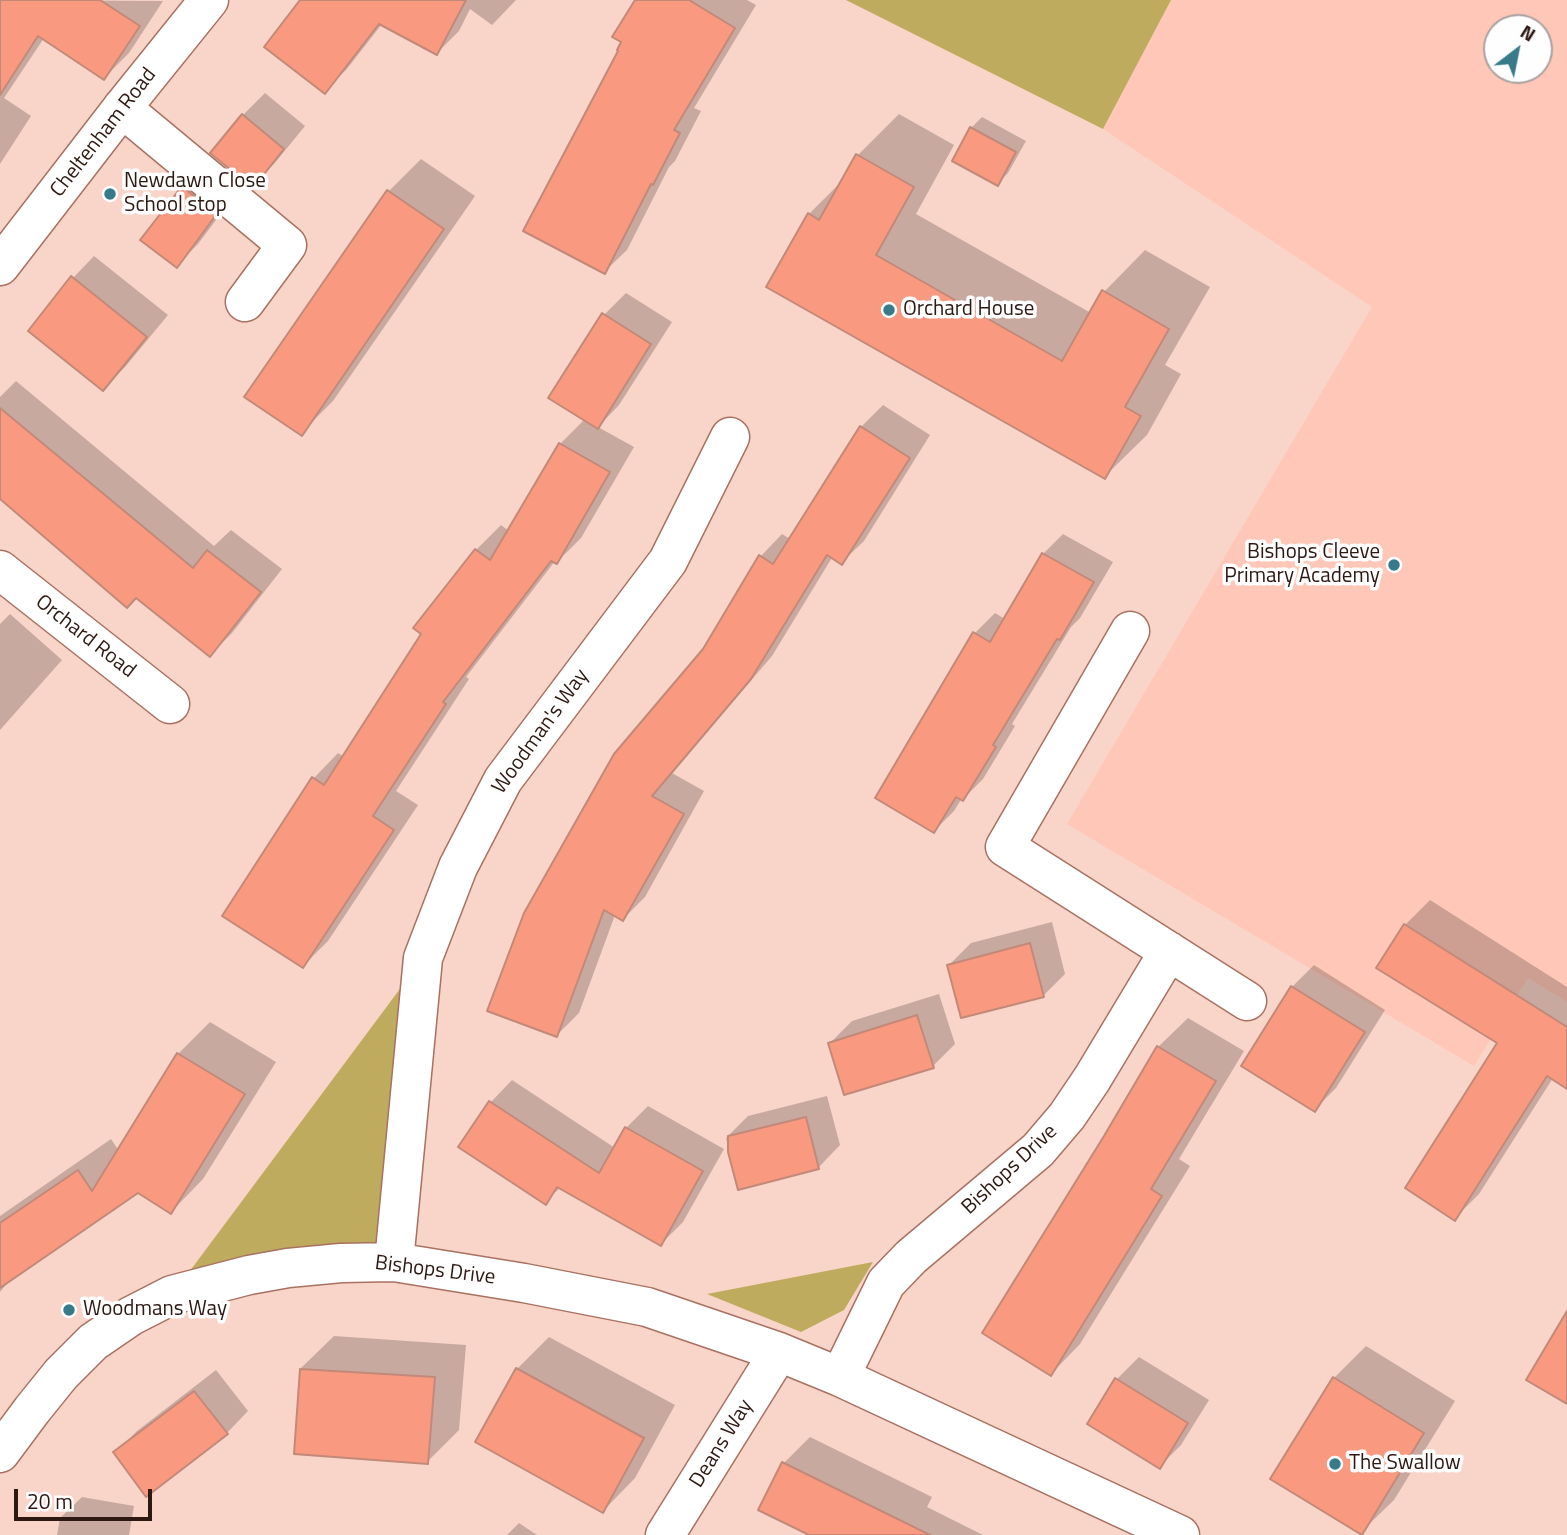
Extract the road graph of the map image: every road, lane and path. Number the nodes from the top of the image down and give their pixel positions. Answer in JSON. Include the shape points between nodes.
{"nodes":[{"id":1,"x":209,"y":0,"type":"edge"},
{"id":2,"x":122,"y":108,"type":"junction"},
{"id":3,"x":0,"y":266,"type":"edge"},
{"id":4,"x":245,"y":302,"type":"dead end"},
{"id":5,"x":730,"y":437,"type":"dead end"},
{"id":6,"x":0,"y":570,"type":"edge"},
{"id":7,"x":1130,"y":631,"type":"dead end"},
{"id":8,"x":170,"y":704,"type":"dead end"},
{"id":9,"x":1169,"y":951,"type":"junction"},
{"id":10,"x":1247,"y":1001,"type":"dead end"},
{"id":11,"x":394,"y":1262,"type":"junction"},
{"id":12,"x":779,"y":1352,"type":"junction"},
{"id":13,"x":840,"y":1377,"type":"junction"},
{"id":14,"x":0,"y":1453,"type":"edge"},
{"id":15,"x":665,"y":1535,"type":"edge"},
{"id":16,"x":1180,"y":1535,"type":"edge"}],
"edges":[{"from":1,"to":2,"type":"street","name":"Cheltenham Road"},
{"from":2,"to":3,"type":"street","name":"Cheltenham Road"},
{"from":2,"to":4,"type":"street","via":[[287,245]]},
{"from":5,"to":11,"type":"street","name":"Woodman's Way","via":[[668,561],[503,780],[458,867],[424,958]]},
{"from":6,"to":8,"type":"street","name":"Orchard Road"},
{"from":7,"to":9,"type":"street","via":[[1005,847]]},
{"from":9,"to":10,"type":"street"},
{"from":9,"to":13,"type":"street","name":"Bishops Drive","via":[[1067,1116],[1045,1142],[886,1283]]},
{"from":11,"to":12,"type":"street","name":"Bishops Drive","via":[[648,1307]]},
{"from":11,"to":14,"type":"street","name":"Bishops Drive","via":[[288,1268],[172,1294],[93,1342],[61,1374]]},
{"from":12,"to":13,"type":"street","name":"Bishops Drive"},
{"from":12,"to":15,"type":"street","name":"Deans Way"},
{"from":13,"to":16,"type":"street","name":"Bishops Drive"}]}
